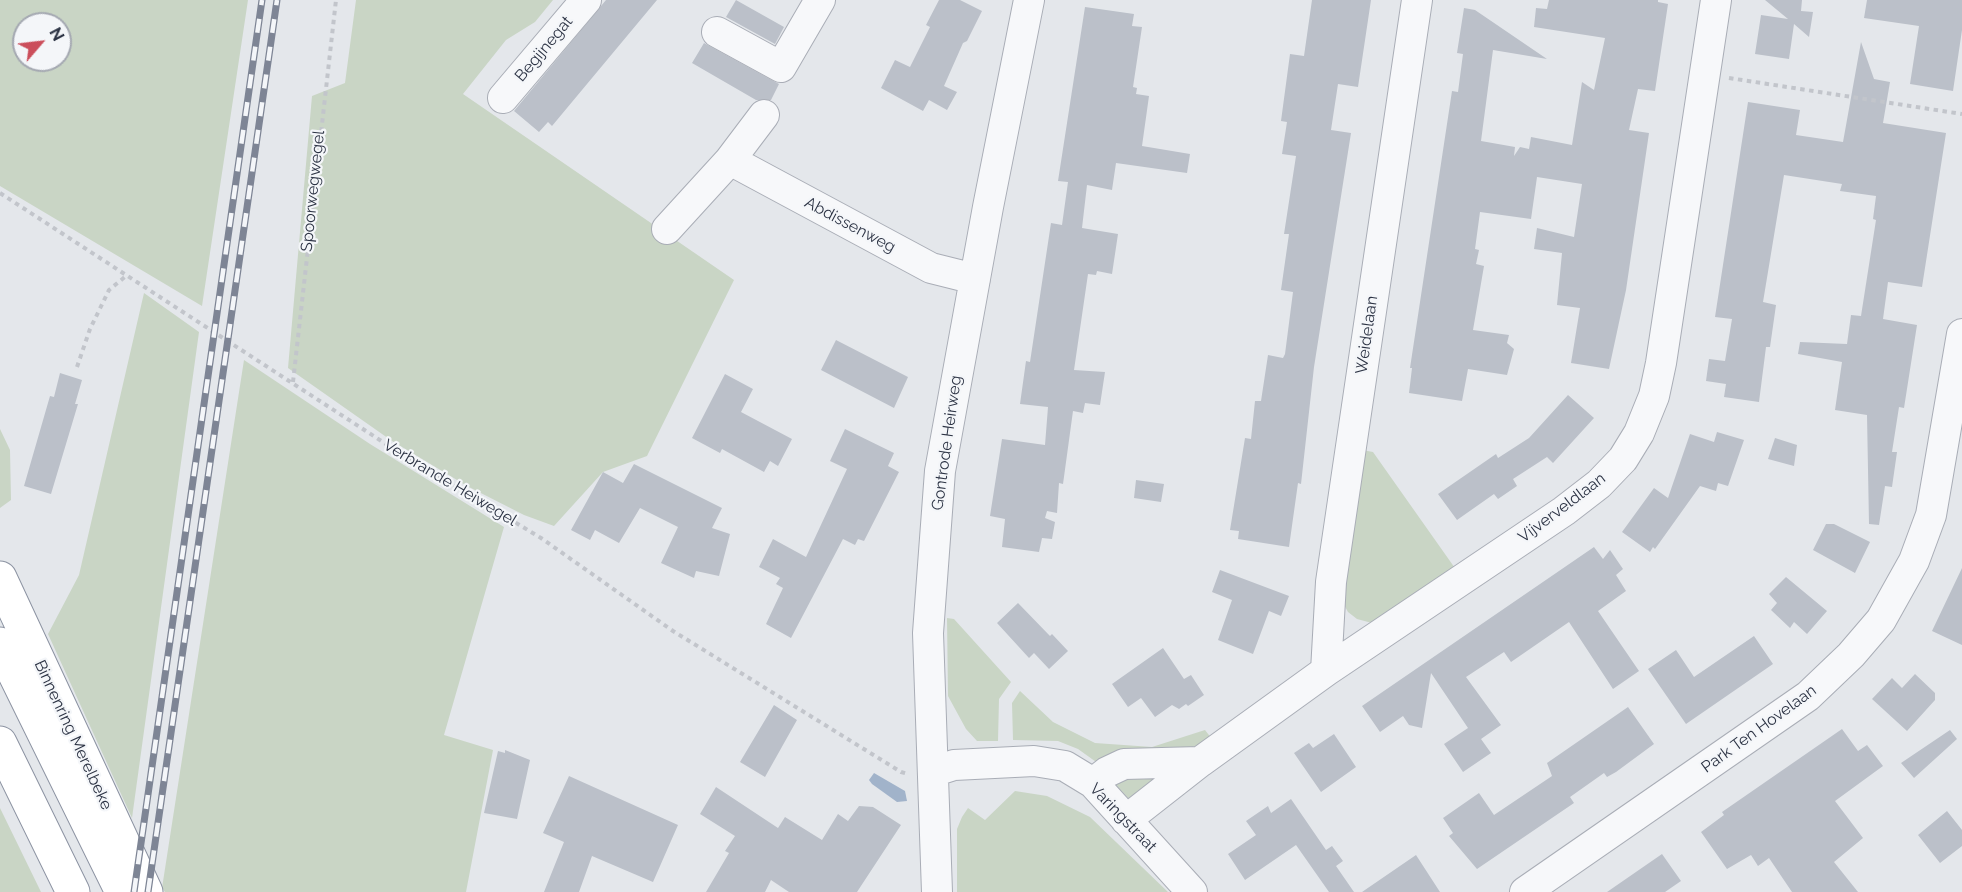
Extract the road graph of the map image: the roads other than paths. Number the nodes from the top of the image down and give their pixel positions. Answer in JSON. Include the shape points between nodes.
{"nodes":[{"id":1,"x":586,"y":0,"type":"edge"},
{"id":2,"x":820,"y":0,"type":"edge"},
{"id":3,"x":1029,"y":0,"type":"edge"},
{"id":4,"x":1417,"y":0,"type":"edge"},
{"id":5,"x":1716,"y":0,"type":"edge"},
{"id":6,"x":717,"y":32,"type":"dead end"},
{"id":7,"x":503,"y":98,"type":"dead end"},
{"id":8,"x":764,"y":115,"type":"dead end"},
{"id":9,"x":730,"y":160,"type":"junction"},
{"id":10,"x":667,"y":229,"type":"dead end"},
{"id":11,"x":975,"y":279,"type":"junction"},
{"id":12,"x":1962,"y":334,"type":"edge"},
{"id":13,"x":0,"y":578,"type":"edge"},
{"id":14,"x":0,"y":644,"type":"edge"},
{"id":15,"x":1326,"y":671,"type":"junction"},
{"id":16,"x":0,"y":743,"type":"edge"},
{"id":17,"x":1200,"y":762,"type":"junction"},
{"id":18,"x":934,"y":771,"type":"junction"},
{"id":19,"x":1093,"y":783,"type":"junction"},
{"id":20,"x":1126,"y":820,"type":"junction"},
{"id":21,"x":1534,"y":890,"type":"edge"},
{"id":22,"x":73,"y":892,"type":"edge"},
{"id":23,"x":122,"y":892,"type":"edge"},
{"id":24,"x":146,"y":892,"type":"edge"},
{"id":25,"x":937,"y":892,"type":"edge"},
{"id":26,"x":1192,"y":892,"type":"edge"}],
"edges":[{"from":1,"to":7,"type":"street","name":"Begijnegat"},
{"from":2,"to":6,"type":"street","via":[[781,67]]},
{"from":3,"to":11,"type":"street","name":"Gontrode Heirweg"},
{"from":4,"to":15,"type":"street","name":"Weidelaan","via":[[1331,582]]},
{"from":5,"to":15,"type":"street","name":"Vijverveldlaan","via":[[1661,363],[1654,396],[1639,433],[1623,459],[1599,484],[1564,511]]},
{"from":8,"to":9,"type":"street"},
{"from":9,"to":10,"type":"street"},
{"from":9,"to":11,"type":"street","name":"Abdissenweg","via":[[931,268]]},
{"from":11,"to":18,"type":"street","name":"Gontrode Heirweg","via":[[943,450],[934,535],[928,633]]},
{"from":12,"to":21,"type":"street","name":"Park Ten Hovelaan","via":[[1931,515],[1914,561],[1881,620],[1808,696]]},
{"from":13,"to":24,"type":"highway","name":"Binnenring Merelbeke"},
{"from":14,"to":23,"type":"highway"},
{"from":15,"to":17,"type":"street","name":"Vijverveldlaan"},
{"from":16,"to":22,"type":"highway"},
{"from":17,"to":19,"type":"street","via":[[1124,764]]},
{"from":17,"to":20,"type":"street","name":"Vijverveldlaan"},
{"from":18,"to":19,"type":"street","name":"Varingstraat","via":[[954,765],[1050,762]]},
{"from":18,"to":25,"type":"street","name":"Gontrode Heirweg"},
{"from":19,"to":20,"type":"street","name":"Varingstraat"},
{"from":20,"to":26,"type":"street","name":"Varingstraat"}]}
